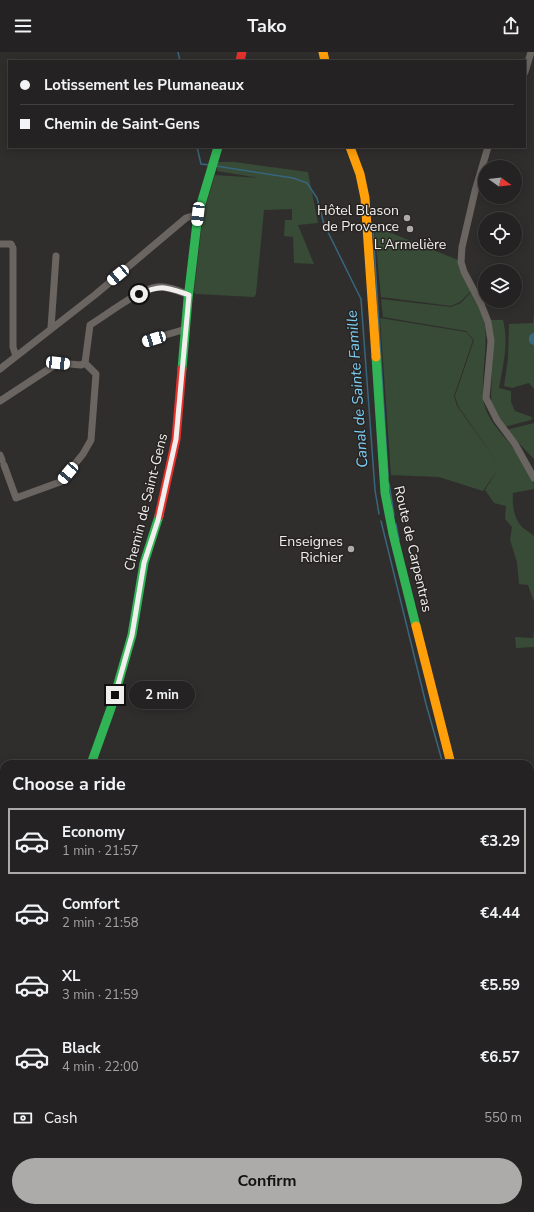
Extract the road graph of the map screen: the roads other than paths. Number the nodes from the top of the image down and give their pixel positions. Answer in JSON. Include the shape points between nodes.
{"nodes":[{"id":1,"x":531,"y":52,"type":"edge"},
{"id":2,"x":526,"y":69,"type":"edge"},
{"id":3,"x":218,"y":148,"type":"edge"},
{"id":4,"x":350,"y":148,"type":"edge"},
{"id":5,"x":488,"y":148,"type":"edge"},
{"id":6,"x":198,"y":214,"type":"junction"},
{"id":7,"x":0,"y":244,"type":"edge"},
{"id":8,"x":56,"y":256,"type":"dead end"},
{"id":9,"x":189,"y":295,"type":"junction"},
{"id":10,"x":51,"y":328,"type":"junction"},
{"id":11,"x":186,"y":329,"type":"junction"},
{"id":12,"x":146,"y":341,"type":"dead end"},
{"id":13,"x":16,"y":356,"type":"junction"},
{"id":14,"x":85,"y":363,"type":"junction"},
{"id":15,"x":0,"y":369,"type":"edge"},
{"id":16,"x":0,"y":401,"type":"edge"},
{"id":17,"x":2,"y":460,"type":"edge"},
{"id":18,"x":534,"y":478,"type":"edge"},
{"id":19,"x":92,"y":760,"type":"edge"},
{"id":20,"x":450,"y":760,"type":"edge"}],
"edges":[{"from":1,"to":2,"type":"street"},
{"from":3,"to":6,"type":"street","name":"Chemin de Saint-Gens"},
{"from":4,"to":20,"type":"street","name":"Route de Carpentras","via":[[365,198],[385,493]]},
{"from":5,"to":18,"type":"street","via":[[475,191],[461,262],[488,322],[491,341],[486,398]]},
{"from":6,"to":9,"type":"street","name":"Chemin de Saint-Gens"},
{"from":6,"to":10,"type":"street","via":[[186,218],[96,294]]},
{"from":7,"to":13,"type":"street","via":[[11,244],[13,248],[13,346]]},
{"from":8,"to":10,"type":"street"},
{"from":9,"to":11,"type":"street","name":"Chemin de Saint-Gens"},
{"from":9,"to":14,"type":"street","via":[[168,287],[156,287],[139,294],[90,325]]},
{"from":10,"to":13,"type":"street"},
{"from":11,"to":12,"type":"street"},
{"from":11,"to":19,"type":"street","name":"Chemin de Saint-Gens","via":[[176,439],[158,520],[144,563],[132,635],[111,708]]},
{"from":13,"to":15,"type":"street"},
{"from":14,"to":16,"type":"street","via":[[58,363]]},
{"from":14,"to":17,"type":"street","via":[[96,374],[91,440],[60,482],[16,498]]}]}
